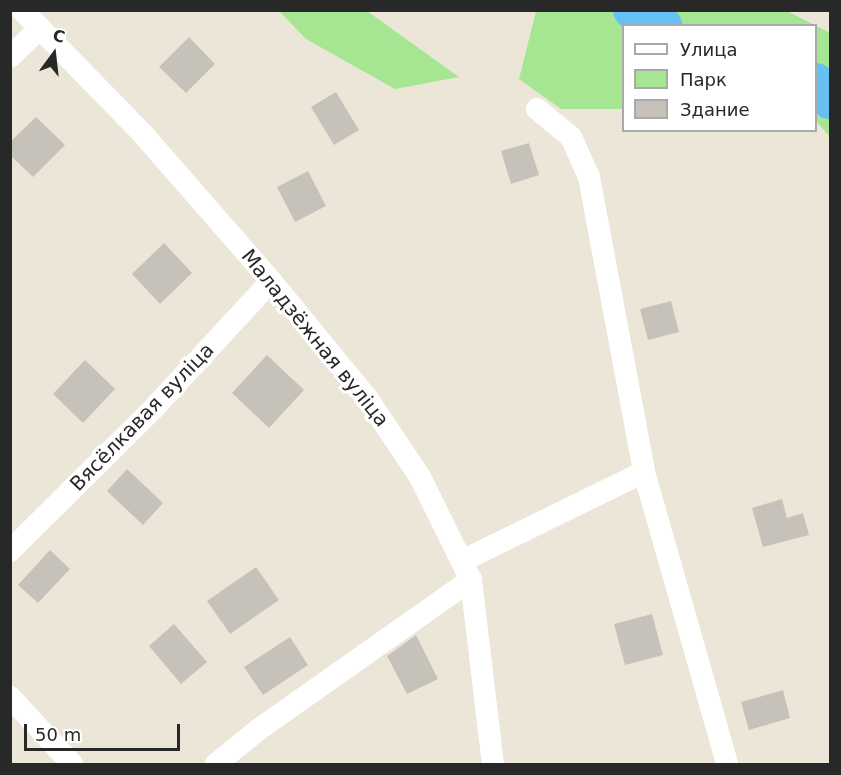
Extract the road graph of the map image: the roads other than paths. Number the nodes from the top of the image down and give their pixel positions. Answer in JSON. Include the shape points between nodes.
{"nodes":[{"id":1,"x":22,"y":10,"type":"edge"},
{"id":2,"x":40,"y":28,"type":"junction"},
{"id":3,"x":10,"y":57,"type":"edge"},
{"id":4,"x":537,"y":109,"type":"dead end"},
{"id":5,"x":271,"y":280,"type":"junction"},
{"id":6,"x":644,"y":472,"type":"junction"},
{"id":7,"x":10,"y":551,"type":"edge"},
{"id":8,"x":468,"y":570,"type":"junction"},
{"id":9,"x":10,"y":697,"type":"edge"},
{"id":10,"x":72,"y":765,"type":"edge"},
{"id":11,"x":216,"y":765,"type":"edge"},
{"id":12,"x":493,"y":765,"type":"edge"},
{"id":13,"x":728,"y":765,"type":"edge"}],
"edges":[{"from":1,"to":2,"type":"street","name":"Маладзёжная вуліца"},
{"from":2,"to":3,"type":"street"},
{"from":2,"to":5,"type":"street","name":"Маладзёжная вуліца","via":[[142,133]]},
{"from":4,"to":6,"type":"street","via":[[571,137],[589,177]]},
{"from":5,"to":7,"type":"street","name":"Вясёлкавая вуліца","via":[[153,409]]},
{"from":5,"to":8,"type":"street","name":"Маладзёжная вуліца","via":[[367,398],[420,477]]},
{"from":6,"to":8,"type":"street"},
{"from":6,"to":13,"type":"street"},
{"from":8,"to":11,"type":"street"},
{"from":8,"to":12,"type":"street","name":"Маладзёжная вуліца"},
{"from":9,"to":10,"type":"street"}]}
